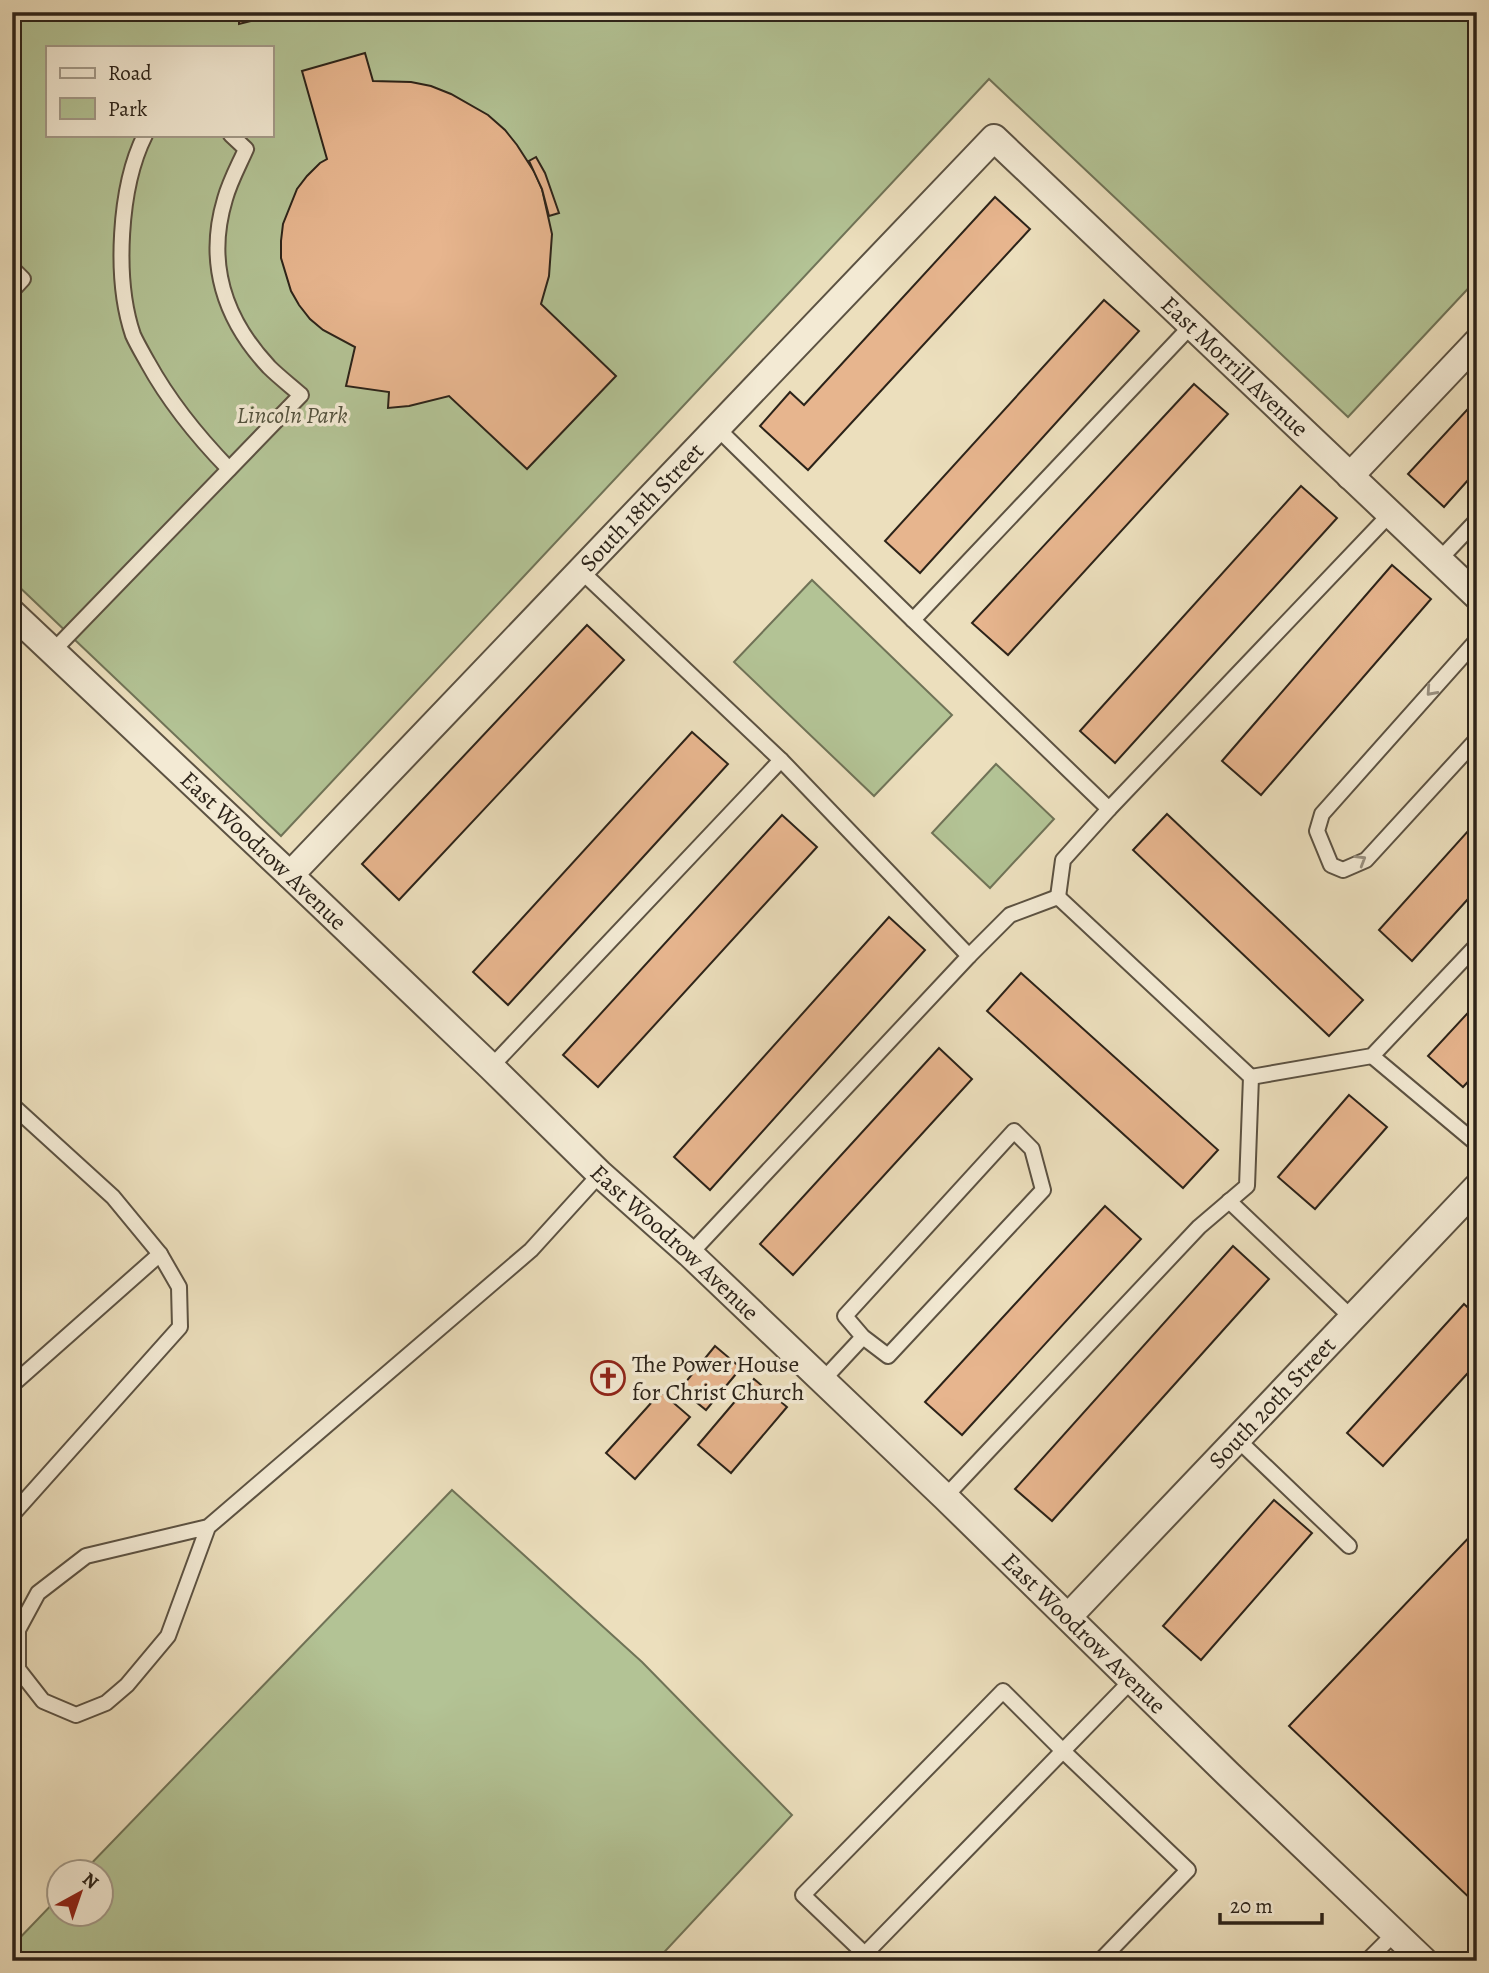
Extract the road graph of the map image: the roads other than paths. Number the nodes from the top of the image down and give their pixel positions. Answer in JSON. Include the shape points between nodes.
{"nodes":[{"id":1,"x":145,"y":136,"type":"edge"},
{"id":2,"x":232,"y":136,"type":"edge"},
{"id":3,"x":993,"y":138,"type":"joint"},
{"id":4,"x":12,"y":268,"type":"edge"},
{"id":5,"x":12,"y":291,"type":"edge"},
{"id":6,"x":1191,"y":326,"type":"junction"},
{"id":7,"x":1477,"y":342,"type":"edge"},
{"id":8,"x":717,"y":428,"type":"junction"},
{"id":9,"x":229,"y":469,"type":"junction"},
{"id":10,"x":1350,"y":476,"type":"junction"},
{"id":11,"x":1390,"y":514,"type":"junction"},
{"id":12,"x":1477,"y":520,"type":"edge"},
{"id":13,"x":1439,"y":560,"type":"junction"},
{"id":14,"x":581,"y":571,"type":"junction"},
{"id":15,"x":1477,"y":596,"type":"edge"},
{"id":16,"x":12,"y":613,"type":"edge"},
{"id":17,"x":913,"y":621,"type":"junction"},
{"id":18,"x":1477,"y":640,"type":"edge"},
{"id":19,"x":53,"y":652,"type":"junction"},
{"id":20,"x":1477,"y":739,"type":"edge"},
{"id":21,"x":781,"y":760,"type":"junction"},
{"id":22,"x":1109,"y":809,"type":"junction"},
{"id":23,"x":290,"y":875,"type":"junction"},
{"id":24,"x":1058,"y":897,"type":"junction"},
{"id":25,"x":1477,"y":945,"type":"edge"},
{"id":26,"x":969,"y":956,"type":"junction"},
{"id":27,"x":1372,"y":1056,"type":"junction"},
{"id":28,"x":492,"y":1067,"type":"junction"},
{"id":29,"x":1251,"y":1077,"type":"junction"},
{"id":30,"x":12,"y":1105,"type":"edge"},
{"id":31,"x":1477,"y":1144,"type":"edge"},
{"id":32,"x":600,"y":1174,"type":"junction"},
{"id":33,"x":1477,"y":1187,"type":"edge"},
{"id":34,"x":1229,"y":1201,"type":"junction"},
{"id":35,"x":160,"y":1254,"type":"junction"},
{"id":36,"x":690,"y":1254,"type":"junction"},
{"id":37,"x":1352,"y":1318,"type":"junction"},
{"id":38,"x":863,"y":1337,"type":"junction"},
{"id":39,"x":822,"y":1381,"type":"junction"},
{"id":40,"x":12,"y":1385,"type":"edge"},
{"id":41,"x":1237,"y":1439,"type":"junction"},
{"id":42,"x":945,"y":1497,"type":"junction"},
{"id":43,"x":12,"y":1516,"type":"edge"},
{"id":44,"x":208,"y":1527,"type":"junction"},
{"id":45,"x":1349,"y":1546,"type":"dead end"},
{"id":46,"x":1068,"y":1617,"type":"junction"},
{"id":47,"x":1132,"y":1680,"type":"junction"},
{"id":48,"x":1063,"y":1751,"type":"junction"},
{"id":49,"x":1395,"y":1933,"type":"junction"},
{"id":50,"x":868,"y":1957,"type":"edge"},
{"id":51,"x":1100,"y":1961,"type":"edge"},
{"id":52,"x":1367,"y":1961,"type":"edge"},
{"id":53,"x":1424,"y":1961,"type":"edge"}],
"edges":[{"from":1,"to":9,"type":"lane","via":[[132,169],[123,218],[125,292],[134,335],[180,415]]},
{"from":2,"to":9,"type":"lane","via":[[246,149],[222,211],[219,281],[247,340],[301,395]]},
{"from":3,"to":6,"type":"street","name":"East Morrill Avenue"},
{"from":3,"to":8,"type":"street","name":"South 18th Street"},
{"from":4,"to":5,"type":"lane","via":[[23,279]]},
{"from":6,"to":10,"type":"street","name":"East Morrill Avenue"},
{"from":6,"to":17,"type":"lane"},
{"from":7,"to":10,"type":"street"},
{"from":8,"to":14,"type":"street","name":"South 18th Street"},
{"from":8,"to":17,"type":"lane"},
{"from":9,"to":19,"type":"lane"},
{"from":10,"to":11,"type":"street","name":"East Morrill Avenue"},
{"from":11,"to":13,"type":"street","name":"East Morrill Avenue"},
{"from":11,"to":22,"type":"lane"},
{"from":12,"to":13,"type":"lane"},
{"from":13,"to":15,"type":"street","name":"East Morrill Avenue"},
{"from":14,"to":21,"type":"lane"},
{"from":14,"to":23,"type":"street","name":"South 18th Street"},
{"from":16,"to":19,"type":"street","name":"East Woodrow Avenue"},
{"from":17,"to":22,"type":"lane"},
{"from":18,"to":20,"type":"lane","one_way":true,"via":[[1322,814],[1317,831],[1331,865],[1343,870],[1366,860]]},
{"from":19,"to":23,"type":"street","name":"East Woodrow Avenue"},
{"from":21,"to":26,"type":"lane"},
{"from":21,"to":28,"type":"lane"},
{"from":22,"to":24,"type":"lane","via":[[1063,860]]},
{"from":23,"to":28,"type":"street","name":"East Woodrow Avenue"},
{"from":24,"to":26,"type":"lane","via":[[1010,915]]},
{"from":24,"to":29,"type":"lane"},
{"from":25,"to":27,"type":"lane"},
{"from":26,"to":36,"type":"lane"},
{"from":27,"to":29,"type":"lane"},
{"from":27,"to":31,"type":"lane"},
{"from":28,"to":32,"type":"street","name":"East Woodrow Avenue"},
{"from":29,"to":34,"type":"lane","via":[[1247,1186]]},
{"from":30,"to":35,"type":"lane","via":[[113,1197]]},
{"from":32,"to":36,"type":"street","name":"East Woodrow Avenue"},
{"from":32,"to":44,"type":"lane","via":[[531,1250]]},
{"from":33,"to":37,"type":"street","name":"South 20th Street"},
{"from":34,"to":37,"type":"lane"},
{"from":34,"to":42,"type":"lane","via":[[1199,1227]]},
{"from":35,"to":40,"type":"lane"},
{"from":35,"to":43,"type":"lane","via":[[180,1287],[180,1327]]},
{"from":36,"to":39,"type":"street","name":"East Woodrow Avenue"},
{"from":37,"to":41,"type":"street","name":"South 20th Street"},
{"from":38,"to":38,"type":"lane","via":[[888,1356],[1043,1190],[1032,1149],[1014,1131],[845,1316]]},
{"from":38,"to":39,"type":"lane"},
{"from":39,"to":42,"type":"street","name":"East Woodrow Avenue"},
{"from":41,"to":45,"type":"lane"},
{"from":41,"to":46,"type":"street","name":"South 20th Street"},
{"from":42,"to":46,"type":"street","name":"East Woodrow Avenue"},
{"from":44,"to":44,"type":"lane","via":[[168,1636],[127,1685],[106,1703],[76,1715],[43,1701],[18,1669],[18,1630],[38,1593],[86,1556]]},
{"from":46,"to":47,"type":"street","name":"East Woodrow Avenue"},
{"from":47,"to":48,"type":"lane"},
{"from":47,"to":49,"type":"street","name":"East Woodrow Avenue"},
{"from":48,"to":50,"type":"lane"},
{"from":48,"to":50,"type":"lane","via":[[1003,1691],[803,1895]]},
{"from":48,"to":51,"type":"lane","via":[[1188,1870]]},
{"from":49,"to":52,"type":"lane"},
{"from":49,"to":53,"type":"street","name":"East Woodrow Avenue"}]}
